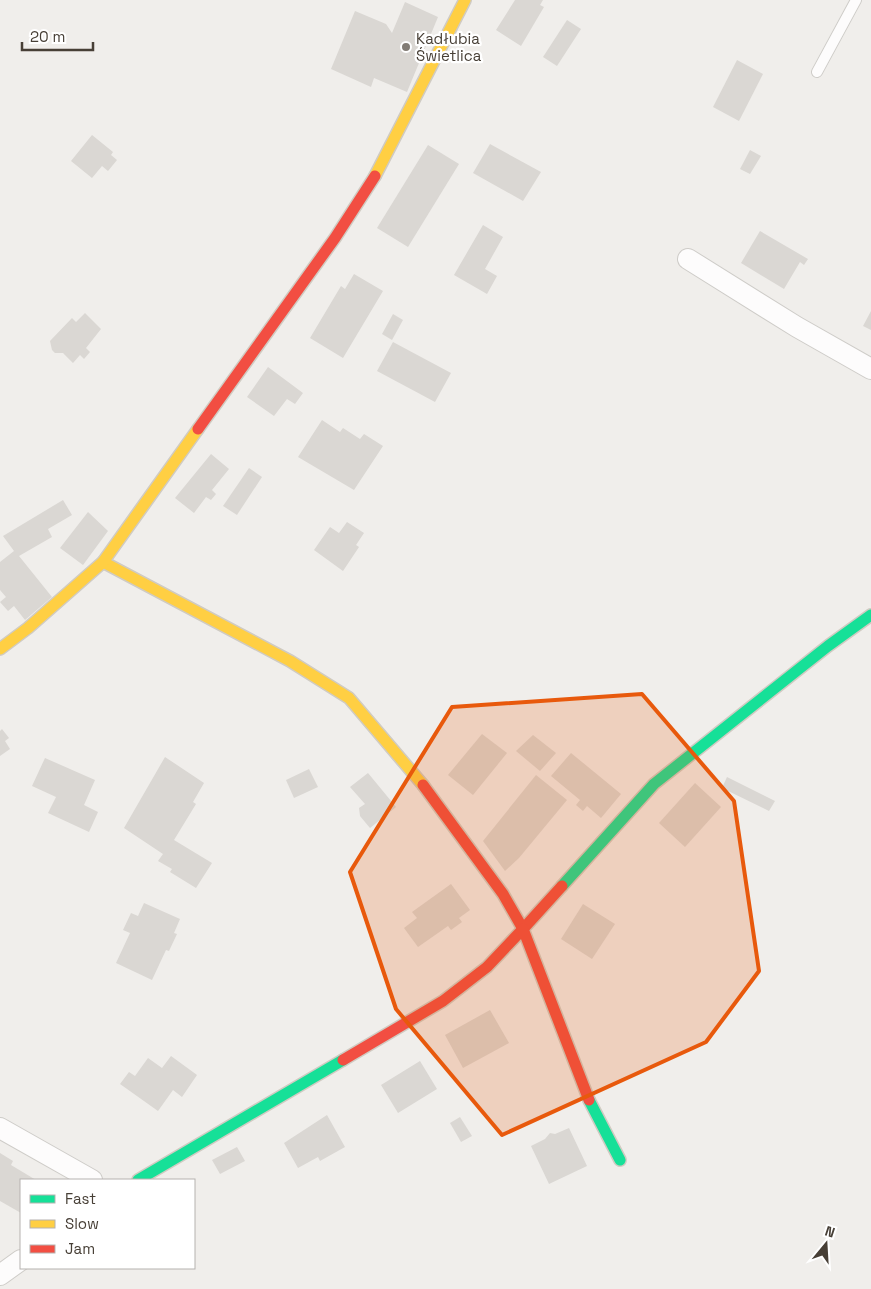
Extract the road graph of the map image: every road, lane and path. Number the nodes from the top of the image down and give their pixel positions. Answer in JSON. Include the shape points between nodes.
{"nodes":[{"id":1,"x":465,"y":0,"type":"edge"},
{"id":2,"x":856,"y":0,"type":"edge"},
{"id":3,"x":817,"y":72,"type":"dead end"},
{"id":4,"x":688,"y":259,"type":"dead end"},
{"id":5,"x":871,"y":369,"type":"edge"},
{"id":6,"x":103,"y":562,"type":"junction"},
{"id":7,"x":871,"y":614,"type":"edge"},
{"id":8,"x":0,"y":649,"type":"edge"},
{"id":9,"x":523,"y":929,"type":"junction"},
{"id":10,"x":0,"y":1128,"type":"edge"},
{"id":11,"x":620,"y":1160,"type":"dead end"},
{"id":12,"x":90,"y":1179,"type":"edge"},
{"id":13,"x":140,"y":1179,"type":"edge"},
{"id":14,"x":20,"y":1261,"type":"edge"},
{"id":15,"x":0,"y":1275,"type":"edge"}],
"edges":[{"from":1,"to":6,"type":"street","via":[[378,172],[335,238]]},
{"from":2,"to":3,"type":"lane"},
{"from":4,"to":5,"type":"street","via":[[796,327]]},
{"from":6,"to":8,"type":"street"},
{"from":6,"to":9,"type":"street","via":[[290,661],[349,698],[410,768],[503,894]]},
{"from":7,"to":9,"type":"street","via":[[654,784]]},
{"from":9,"to":11,"type":"street","via":[[584,1090]]},
{"from":9,"to":13,"type":"street","via":[[487,967],[444,1001]]},
{"from":10,"to":12,"type":"street"},
{"from":14,"to":15,"type":"street"}]}
